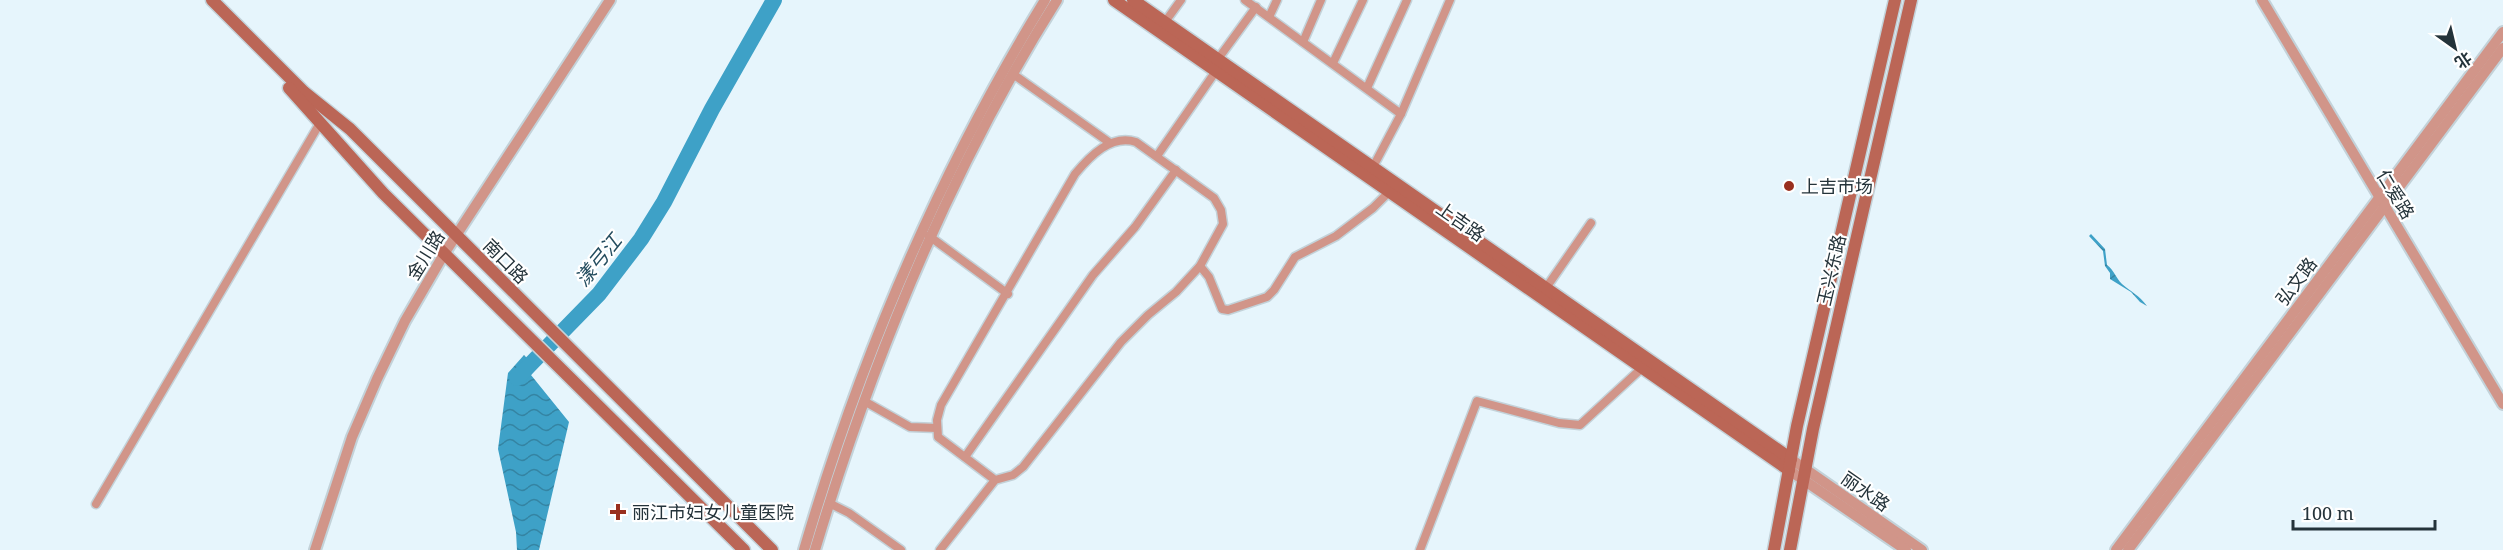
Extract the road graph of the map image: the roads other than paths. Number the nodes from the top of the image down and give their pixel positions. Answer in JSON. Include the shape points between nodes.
{"nodes":[{"id":1,"x":201,"y":0,"type":"edge"},
{"id":2,"x":212,"y":0,"type":"edge"},
{"id":3,"x":610,"y":0,"type":"edge"},
{"id":4,"x":1045,"y":0,"type":"edge"},
{"id":5,"x":1057,"y":0,"type":"edge"},
{"id":6,"x":1114,"y":0,"type":"edge"},
{"id":7,"x":1132,"y":0,"type":"edge"},
{"id":8,"x":1181,"y":0,"type":"edge"},
{"id":9,"x":1245,"y":0,"type":"edge"},
{"id":10,"x":1277,"y":0,"type":"edge"},
{"id":11,"x":1321,"y":0,"type":"edge"},
{"id":12,"x":1363,"y":0,"type":"edge"},
{"id":13,"x":1407,"y":0,"type":"edge"},
{"id":14,"x":1450,"y":0,"type":"edge"},
{"id":15,"x":1895,"y":0,"type":"edge"},
{"id":16,"x":1911,"y":0,"type":"edge"},
{"id":17,"x":2262,"y":0,"type":"edge"},
{"id":18,"x":1256,"y":7,"type":"junction"},
{"id":19,"x":1269,"y":17,"type":"junction"},
{"id":20,"x":1165,"y":22,"type":"junction"},
{"id":21,"x":2503,"y":32,"type":"edge"},
{"id":22,"x":1303,"y":42,"type":"junction"},
{"id":23,"x":2503,"y":48,"type":"edge"},
{"id":24,"x":1333,"y":63,"type":"junction"},
{"id":25,"x":1217,"y":65,"type":"junction"},
{"id":26,"x":1012,"y":74,"type":"junction"},
{"id":27,"x":1367,"y":88,"type":"junction"},
{"id":28,"x":1401,"y":114,"type":"junction"},
{"id":29,"x":320,"y":123,"type":"junction"},
{"id":30,"x":1110,"y":143,"type":"junction"},
{"id":31,"x":1157,"y":156,"type":"junction"},
{"id":32,"x":1372,"y":167,"type":"junction"},
{"id":33,"x":1176,"y":170,"type":"junction"},
{"id":34,"x":1389,"y":192,"type":"junction"},
{"id":35,"x":2382,"y":202,"type":"junction"},
{"id":36,"x":1591,"y":223,"type":"dead end"},
{"id":37,"x":456,"y":236,"type":"junction"},
{"id":38,"x":929,"y":236,"type":"junction"},
{"id":39,"x":444,"y":254,"type":"junction"},
{"id":40,"x":1200,"y":266,"type":"junction"},
{"id":41,"x":1546,"y":288,"type":"junction"},
{"id":42,"x":1008,"y":294,"type":"junction"},
{"id":43,"x":1642,"y":368,"type":"junction"},
{"id":44,"x":864,"y":401,"type":"junction"},
{"id":45,"x":2503,"y":404,"type":"edge"},
{"id":46,"x":937,"y":428,"type":"junction"},
{"id":47,"x":965,"y":457,"type":"junction"},
{"id":48,"x":1790,"y":464,"type":"junction"},
{"id":49,"x":1804,"y":474,"type":"junction"},
{"id":50,"x":995,"y":480,"type":"junction"},
{"id":51,"x":829,"y":503,"type":"junction"},
{"id":52,"x":96,"y":504,"type":"dead end"},
{"id":53,"x":315,"y":550,"type":"edge"},
{"id":54,"x":744,"y":550,"type":"edge"},
{"id":55,"x":772,"y":550,"type":"edge"},
{"id":56,"x":804,"y":550,"type":"edge"},
{"id":57,"x":815,"y":550,"type":"edge"},
{"id":58,"x":901,"y":550,"type":"edge"},
{"id":59,"x":940,"y":550,"type":"edge"},
{"id":60,"x":1420,"y":550,"type":"edge"},
{"id":61,"x":1774,"y":550,"type":"edge"},
{"id":62,"x":1790,"y":550,"type":"edge"},
{"id":63,"x":1906,"y":550,"type":"edge"},
{"id":64,"x":1922,"y":550,"type":"edge"},
{"id":65,"x":2116,"y":550,"type":"edge"},
{"id":66,"x":2128,"y":550,"type":"edge"}],
"edges":[{"from":1,"to":29,"type":"main road"},
{"from":2,"to":37,"type":"main road","name":"南口路","via":[[304,92],[350,129]]},
{"from":3,"to":37,"type":"street","name":"金川路"},
{"from":4,"to":56,"type":"street","via":[[969,131],[905,266],[853,402]]},
{"from":5,"to":26,"type":"street"},
{"from":6,"to":25,"type":"main road","name":"上吉路"},
{"from":7,"to":20,"type":"main road","name":"上吉路"},
{"from":8,"to":20,"type":"street"},
{"from":9,"to":18,"type":"street"},
{"from":10,"to":19,"type":"street"},
{"from":11,"to":22,"type":"street"},
{"from":12,"to":24,"type":"street"},
{"from":13,"to":27,"type":"street"},
{"from":14,"to":28,"type":"street"},
{"from":15,"to":48,"type":"main road","name":"玉兴东路"},
{"from":16,"to":49,"type":"main road","name":"玉兴东路"},
{"from":17,"to":35,"type":"street","name":"仁爱路"},
{"from":18,"to":19,"type":"street"},
{"from":18,"to":25,"type":"street"},
{"from":19,"to":22,"type":"street"},
{"from":20,"to":25,"type":"main road","name":"上吉路"},
{"from":21,"to":35,"type":"street","name":"弘文路"},
{"from":22,"to":24,"type":"street"},
{"from":23,"to":35,"type":"street","name":"弘文路"},
{"from":24,"to":27,"type":"street"},
{"from":25,"to":31,"type":"street"},
{"from":25,"to":32,"type":"main road","name":"上吉路"},
{"from":25,"to":34,"type":"main road","name":"上吉路"},
{"from":26,"to":30,"type":"street"},
{"from":26,"to":38,"type":"street"},
{"from":27,"to":28,"type":"street"},
{"from":28,"to":32,"type":"street"},
{"from":29,"to":39,"type":"main road"},
{"from":29,"to":52,"type":"street"},
{"from":30,"to":31,"type":"street","via":[[1131,140]]},
{"from":30,"to":42,"type":"street","via":[[1075,174]]},
{"from":31,"to":33,"type":"street"},
{"from":32,"to":41,"type":"main road","name":"上吉路"},
{"from":33,"to":40,"type":"street","via":[[1214,198],[1222,217],[1223,224]]},
{"from":33,"to":47,"type":"street","via":[[1135,227],[1093,275]]},
{"from":34,"to":40,"type":"street","via":[[1336,236],[1295,257],[1275,290],[1260,300],[1222,309],[1209,277]]},
{"from":34,"to":43,"type":"main road","name":"上吉路"},
{"from":35,"to":45,"type":"street","name":"仁爱路"},
{"from":35,"to":65,"type":"street","name":"弘文路"},
{"from":35,"to":66,"type":"street","name":"弘文路"},
{"from":36,"to":41,"type":"street"},
{"from":37,"to":39,"type":"street","name":"金川路"},
{"from":37,"to":55,"type":"main road","name":"南口路"},
{"from":38,"to":42,"type":"street"},
{"from":38,"to":44,"type":"street"},
{"from":39,"to":53,"type":"street","name":"金川路","via":[[405,321],[364,408],[338,473]]},
{"from":39,"to":54,"type":"main road"},
{"from":40,"to":50,"type":"street","via":[[1121,342],[1023,467],[1013,476]]},
{"from":41,"to":48,"type":"main road","name":"上吉路"},
{"from":42,"to":46,"type":"street","via":[[942,405]]},
{"from":43,"to":48,"type":"main road","name":"上吉路"},
{"from":43,"to":60,"type":"street","via":[[1580,425],[1477,401]]},
{"from":44,"to":46,"type":"street","via":[[910,427]]},
{"from":44,"to":51,"type":"street"},
{"from":46,"to":47,"type":"street","via":[[938,437]]},
{"from":47,"to":50,"type":"street"},
{"from":48,"to":49,"type":"street","name":"丽水路"},
{"from":48,"to":61,"type":"main road","name":"玉兴东路"},
{"from":49,"to":62,"type":"main road","name":"玉兴东路"},
{"from":49,"to":63,"type":"street","name":"丽水路"},
{"from":49,"to":64,"type":"street","name":"丽水路"},
{"from":50,"to":59,"type":"street"},
{"from":51,"to":57,"type":"street"},
{"from":51,"to":58,"type":"street"}]}
